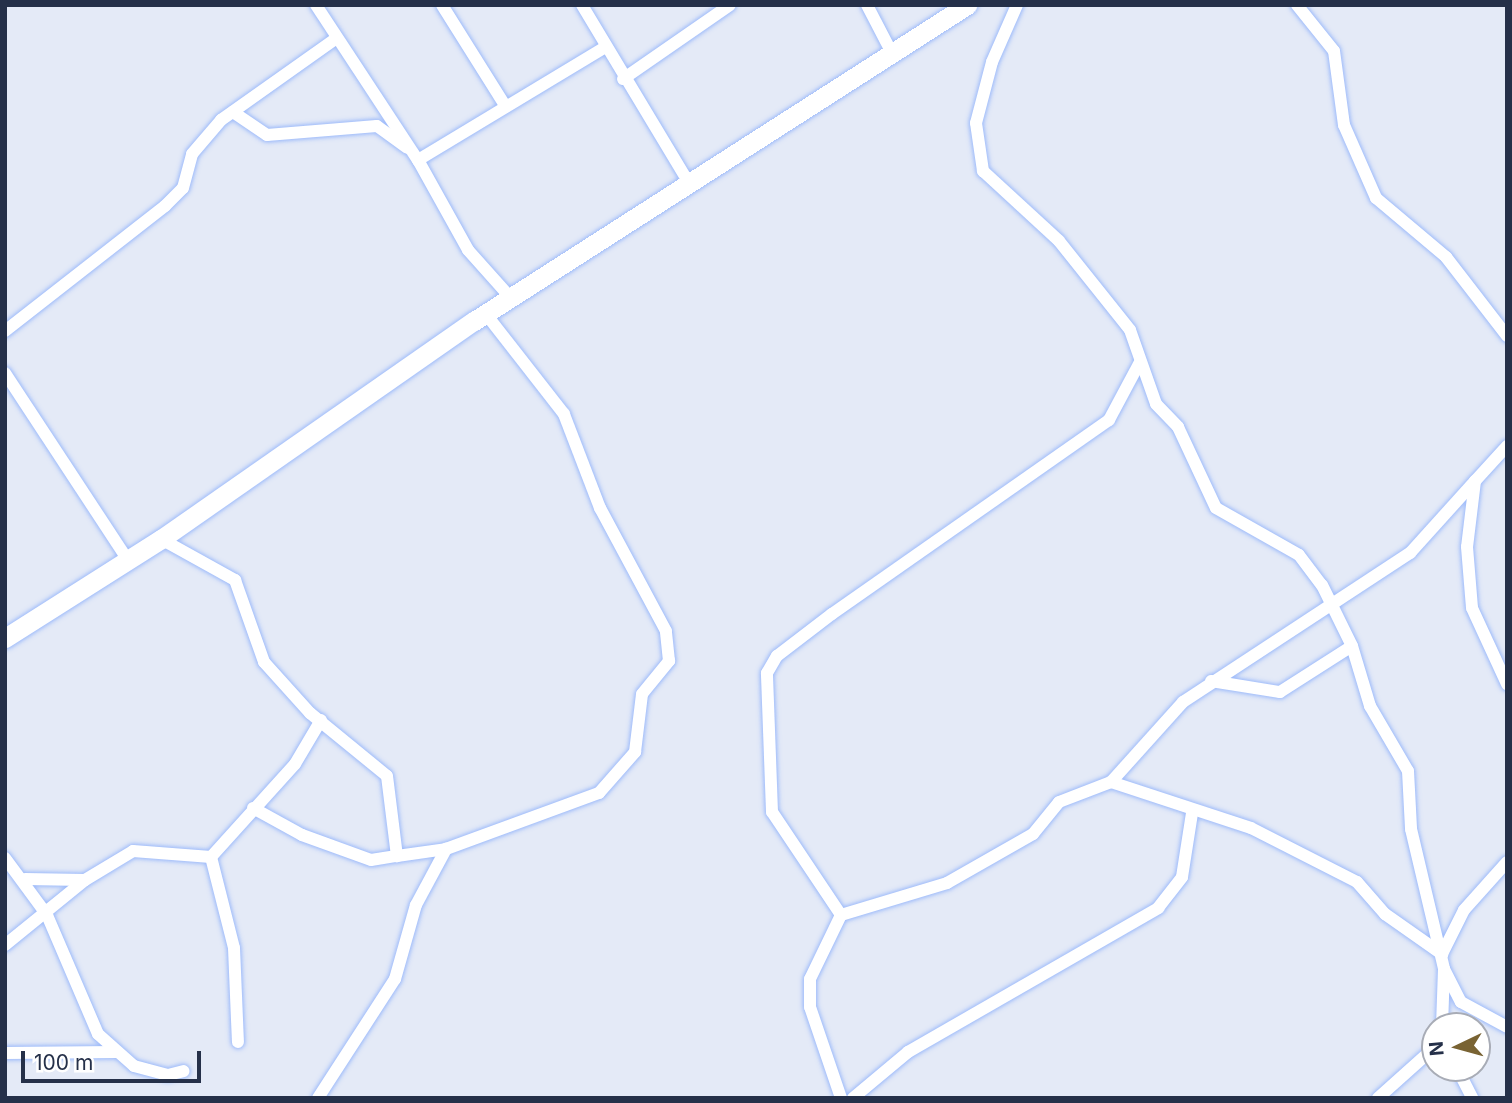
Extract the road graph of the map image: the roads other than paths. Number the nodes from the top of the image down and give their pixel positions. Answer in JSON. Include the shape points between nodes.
{"nodes":[{"id":1,"x":316,"y":5,"type":"edge"},
{"id":2,"x":442,"y":5,"type":"edge"},
{"id":3,"x":582,"y":5,"type":"edge"},
{"id":4,"x":730,"y":5,"type":"edge"},
{"id":5,"x":867,"y":5,"type":"edge"},
{"id":6,"x":967,"y":5,"type":"edge"},
{"id":7,"x":1017,"y":5,"type":"edge"},
{"id":8,"x":1297,"y":5,"type":"edge"},
{"id":9,"x":337,"y":38,"type":"junction"},
{"id":10,"x":606,"y":47,"type":"junction"},
{"id":11,"x":892,"y":53,"type":"junction"},
{"id":12,"x":623,"y":79,"type":"junction"},
{"id":13,"x":506,"y":107,"type":"junction"},
{"id":14,"x":233,"y":112,"type":"junction"},
{"id":15,"x":415,"y":156,"type":"junction"},
{"id":16,"x":690,"y":185,"type":"junction"},
{"id":17,"x":510,"y":297,"type":"junction"},
{"id":18,"x":485,"y":313,"type":"junction"},
{"id":19,"x":5,"y":331,"type":"edge"},
{"id":20,"x":1507,"y":336,"type":"edge"},
{"id":21,"x":1140,"y":362,"type":"junction"},
{"id":22,"x":5,"y":373,"type":"edge"},
{"id":23,"x":1507,"y":446,"type":"edge"},
{"id":24,"x":1475,"y":481,"type":"junction"},
{"id":25,"x":161,"y":540,"type":"junction"},
{"id":26,"x":128,"y":560,"type":"junction"},
{"id":27,"x":1330,"y":603,"type":"junction"},
{"id":28,"x":5,"y":638,"type":"edge"},
{"id":29,"x":1352,"y":646,"type":"junction"},
{"id":30,"x":1211,"y":681,"type":"junction"},
{"id":31,"x":1507,"y":684,"type":"edge"},
{"id":32,"x":321,"y":720,"type":"junction"},
{"id":33,"x":1111,"y":782,"type":"junction"},
{"id":34,"x":253,"y":808,"type":"junction"},
{"id":35,"x":1192,"y":813,"type":"junction"},
{"id":36,"x":446,"y":849,"type":"junction"},
{"id":37,"x":397,"y":856,"type":"junction"},
{"id":38,"x":211,"y":857,"type":"junction"},
{"id":39,"x":5,"y":858,"type":"edge"},
{"id":40,"x":1507,"y":862,"type":"edge"},
{"id":41,"x":25,"y":879,"type":"junction"},
{"id":42,"x":85,"y":880,"type":"junction"},
{"id":43,"x":47,"y":915,"type":"junction"},
{"id":44,"x":841,"y":915,"type":"junction"},
{"id":45,"x":5,"y":945,"type":"edge"},
{"id":46,"x":1442,"y":954,"type":"junction"},
{"id":47,"x":1444,"y":969,"type":"junction"},
{"id":48,"x":1442,"y":1012,"type":"edge"},
{"id":49,"x":1507,"y":1027,"type":"edge"},
{"id":50,"x":238,"y":1042,"type":"dead end"},
{"id":51,"x":116,"y":1052,"type":"junction"},
{"id":52,"x":5,"y":1053,"type":"edge"},
{"id":53,"x":1421,"y":1060,"type":"edge"},
{"id":54,"x":184,"y":1070,"type":"dead end"},
{"id":55,"x":1464,"y":1082,"type":"edge"},
{"id":56,"x":318,"y":1098,"type":"edge"},
{"id":57,"x":841,"y":1098,"type":"edge"},
{"id":58,"x":853,"y":1098,"type":"edge"},
{"id":59,"x":1378,"y":1098,"type":"edge"},
{"id":60,"x":1472,"y":1098,"type":"edge"}],
"edges":[{"from":1,"to":9,"type":"street"},
{"from":2,"to":13,"type":"street"},
{"from":3,"to":10,"type":"street"},
{"from":4,"to":12,"type":"street"},
{"from":5,"to":11,"type":"street"},
{"from":6,"to":11,"type":"main road"},
{"from":7,"to":21,"type":"street","via":[[975,123],[983,170],[1090,276],[1130,330]]},
{"from":8,"to":20,"type":"street","via":[[1334,51],[1344,125],[1376,198],[1446,257]]},
{"from":9,"to":14,"type":"street"},
{"from":9,"to":15,"type":"street"},
{"from":10,"to":12,"type":"street"},
{"from":10,"to":13,"type":"street"},
{"from":11,"to":16,"type":"main road"},
{"from":12,"to":16,"type":"street"},
{"from":13,"to":15,"type":"street"},
{"from":14,"to":15,"type":"street","via":[[267,135],[377,126]]},
{"from":14,"to":19,"type":"street","via":[[192,154],[183,188],[165,206]]},
{"from":15,"to":17,"type":"street","via":[[468,250]]},
{"from":16,"to":17,"type":"main road"},
{"from":17,"to":18,"type":"main road"},
{"from":18,"to":25,"type":"main road"},
{"from":18,"to":36,"type":"street","via":[[564,415],[600,508],[671,647],[666,668],[642,694],[635,752],[624,772],[598,793]]},
{"from":21,"to":27,"type":"street","via":[[1216,508],[1299,555]]},
{"from":21,"to":44,"type":"street","via":[[1109,420],[1047,458],[1030,480],[964,516],[777,656],[767,673],[772,812]]},
{"from":22,"to":26,"type":"street"},
{"from":23,"to":24,"type":"street"},
{"from":24,"to":27,"type":"street","via":[[1410,553]]},
{"from":24,"to":31,"type":"street","via":[[1467,547],[1472,608]]},
{"from":25,"to":26,"type":"main road"},
{"from":25,"to":32,"type":"street","via":[[235,580],[264,662]]},
{"from":26,"to":28,"type":"main road"},
{"from":27,"to":29,"type":"street"},
{"from":27,"to":30,"type":"street"},
{"from":29,"to":30,"type":"street","via":[[1280,692]]},
{"from":29,"to":46,"type":"street","via":[[1370,706],[1408,771],[1412,829]]},
{"from":30,"to":33,"type":"street"},
{"from":32,"to":34,"type":"street","via":[[295,764]]},
{"from":32,"to":37,"type":"street","via":[[387,776]]},
{"from":33,"to":35,"type":"street"},
{"from":33,"to":44,"type":"street","via":[[1059,802],[1033,834],[947,883]]},
{"from":34,"to":37,"type":"street","via":[[302,835],[371,860]]},
{"from":34,"to":38,"type":"street"},
{"from":35,"to":46,"type":"street","via":[[1251,828],[1357,882],[1385,914]]},
{"from":35,"to":58,"type":"street","via":[[1182,877],[1158,908],[908,1052]]},
{"from":36,"to":37,"type":"street"},
{"from":36,"to":56,"type":"street","via":[[416,905],[395,979]]},
{"from":38,"to":42,"type":"street","via":[[133,851]]},
{"from":38,"to":50,"type":"street","via":[[234,948]]},
{"from":39,"to":41,"type":"street"},
{"from":40,"to":46,"type":"street","via":[[1464,909]]},
{"from":41,"to":42,"type":"street"},
{"from":41,"to":43,"type":"street"},
{"from":42,"to":43,"type":"street"},
{"from":43,"to":45,"type":"street"},
{"from":43,"to":51,"type":"street","via":[[98,1034]]},
{"from":44,"to":57,"type":"street","via":[[810,979],[810,1007]]},
{"from":46,"to":47,"type":"street"},
{"from":47,"to":48,"type":"street"},
{"from":47,"to":49,"type":"street","via":[[1461,1002]]},
{"from":51,"to":52,"type":"street"},
{"from":51,"to":54,"type":"street","via":[[134,1066],[167,1075]]},
{"from":53,"to":59,"type":"street"},
{"from":55,"to":60,"type":"street"}]}
